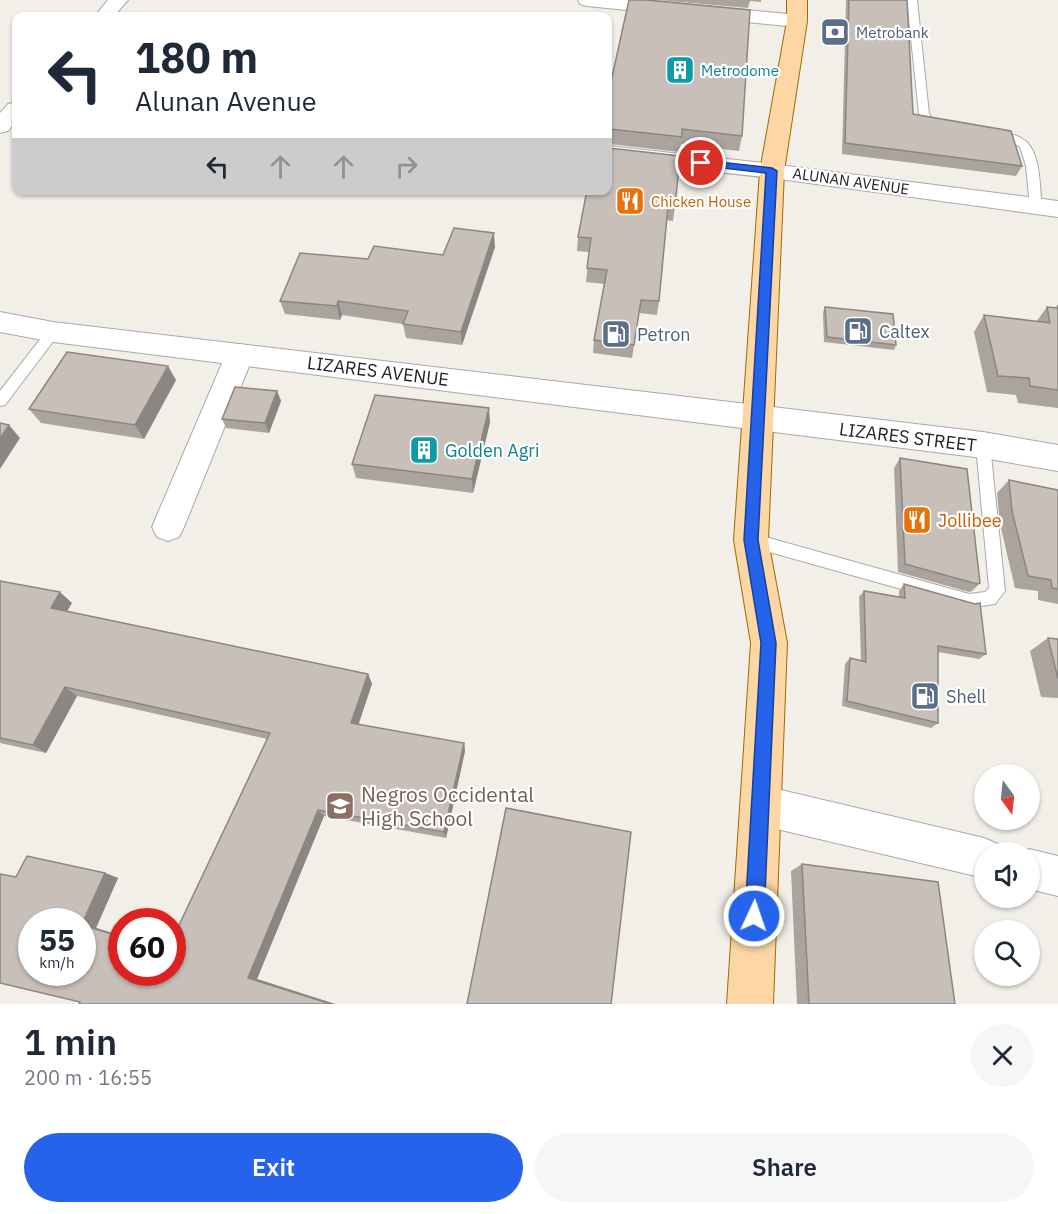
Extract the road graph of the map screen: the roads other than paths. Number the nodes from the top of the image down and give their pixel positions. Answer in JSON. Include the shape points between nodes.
{"nodes":[{"id":1,"x":119,"y":0,"type":"edge"},
{"id":2,"x":587,"y":0,"type":"edge"},
{"id":3,"x":912,"y":0,"type":"edge"},
{"id":4,"x":797,"y":10,"type":"edge"},
{"id":5,"x":108,"y":12,"type":"edge"},
{"id":6,"x":12,"y":112,"type":"edge"},
{"id":7,"x":0,"y":126,"type":"edge"},
{"id":8,"x":951,"y":127,"type":"edge"},
{"id":9,"x":982,"y":132,"type":"edge"},
{"id":10,"x":612,"y":153,"type":"edge"},
{"id":11,"x":772,"y":171,"type":"junction"},
{"id":12,"x":1047,"y":208,"type":"edge"},
{"id":13,"x":0,"y":322,"type":"edge"},
{"id":14,"x":53,"y":332,"type":"junction"},
{"id":15,"x":240,"y":354,"type":"junction"},
{"id":16,"x":0,"y":401,"type":"edge"},
{"id":17,"x":757,"y":419,"type":"junction"},
{"id":18,"x":982,"y":445,"type":"junction"},
{"id":19,"x":1058,"y":458,"type":"edge"},
{"id":20,"x":168,"y":527,"type":"dead end"},
{"id":21,"x":751,"y":540,"type":"junction"},
{"id":22,"x":760,"y":805,"type":"junction"},
{"id":23,"x":974,"y":856,"type":"edge"},
{"id":24,"x":1040,"y":872,"type":"edge"},
{"id":25,"x":1058,"y":876,"type":"edge"},
{"id":26,"x":750,"y":1004,"type":"edge"}],
"edges":[{"from":1,"to":5,"type":"street"},
{"from":2,"to":4,"type":"street"},
{"from":3,"to":8,"type":"lane","via":[[924,114],[929,121]]},
{"from":4,"to":11,"type":"main road"},
{"from":6,"to":7,"type":"street"},
{"from":9,"to":12,"type":"lane","via":[[1013,138],[1024,146]]},
{"from":10,"to":11,"type":"street","name":"ALUNAN AVENUE"},
{"from":11,"to":12,"type":"street","name":"ALUNAN AVENUE"},
{"from":11,"to":17,"type":"main road"},
{"from":13,"to":14,"type":"street","name":"LIZARES AVENUE"},
{"from":14,"to":15,"type":"street","name":"LIZARES AVENUE"},
{"from":14,"to":16,"type":"lane"},
{"from":15,"to":17,"type":"street","name":"LIZARES AVENUE"},
{"from":15,"to":20,"type":"street"},
{"from":17,"to":18,"type":"street","name":"LIZARES STREET"},
{"from":17,"to":21,"type":"main road"},
{"from":18,"to":19,"type":"street","name":"LIZARES STREET"},
{"from":18,"to":21,"type":"lane","via":[[997,591],[989,599],[969,601]]},
{"from":21,"to":22,"type":"main road","via":[[768,643]]},
{"from":22,"to":23,"type":"street"},
{"from":22,"to":26,"type":"main road"},
{"from":24,"to":25,"type":"street"}]}
